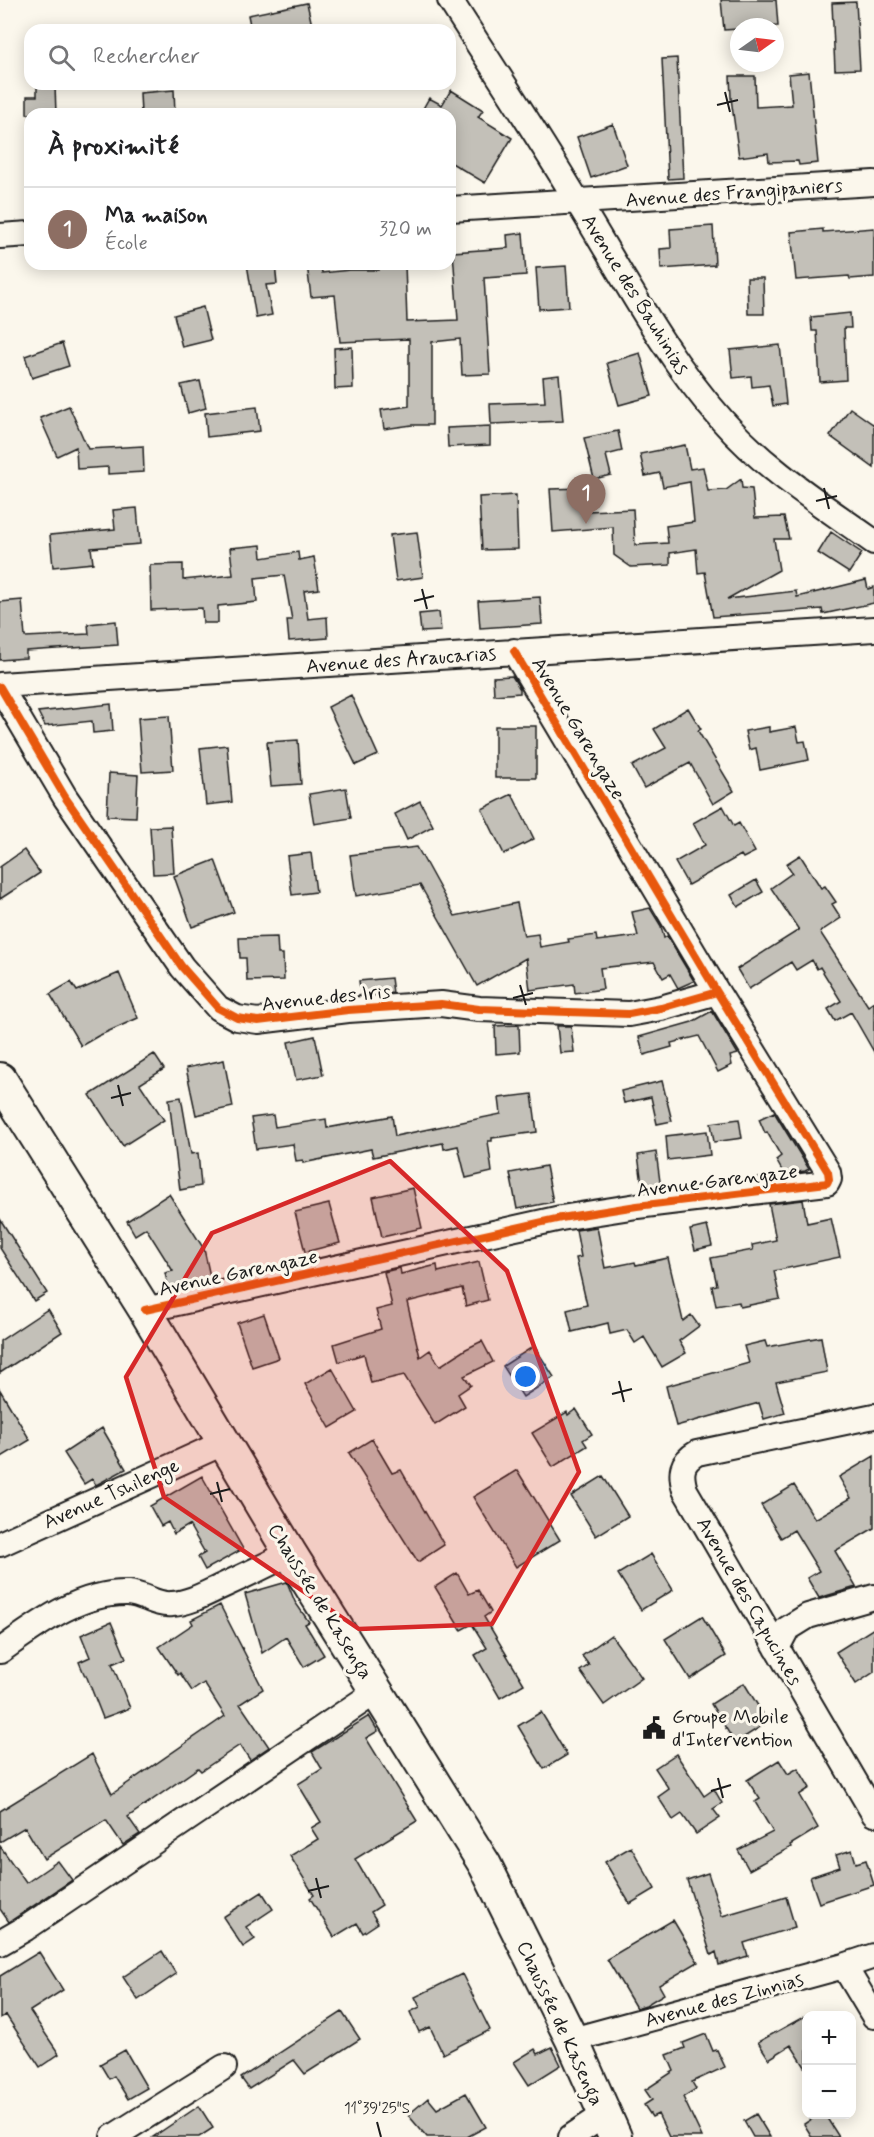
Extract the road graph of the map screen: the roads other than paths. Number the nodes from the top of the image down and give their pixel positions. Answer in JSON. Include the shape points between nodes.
{"nodes":[{"id":1,"x":450,"y":0,"type":"edge"},
{"id":2,"x":874,"y":183,"type":"edge"},
{"id":3,"x":579,"y":202,"type":"junction"},
{"id":4,"x":456,"y":209,"type":"edge"},
{"id":5,"x":24,"y":234,"type":"edge"},
{"id":6,"x":0,"y":236,"type":"edge"},
{"id":7,"x":874,"y":542,"type":"edge"},
{"id":8,"x":874,"y":629,"type":"edge"},
{"id":9,"x":514,"y":651,"type":"junction"},
{"id":10,"x":0,"y":686,"type":"edge"},
{"id":11,"x":717,"y":992,"type":"junction"},
{"id":12,"x":0,"y":1079,"type":"edge"},
{"id":13,"x":145,"y":1310,"type":"junction"},
{"id":14,"x":874,"y":1416,"type":"edge"},
{"id":15,"x":223,"y":1443,"type":"junction"},
{"id":16,"x":0,"y":1544,"type":"edge"},
{"id":17,"x":291,"y":1553,"type":"junction"},
{"id":18,"x":874,"y":1597,"type":"edge"},
{"id":19,"x":777,"y":1648,"type":"junction"},
{"id":20,"x":0,"y":1651,"type":"edge"},
{"id":21,"x":377,"y":1691,"type":"junction"},
{"id":22,"x":874,"y":1814,"type":"edge"},
{"id":23,"x":0,"y":1943,"type":"edge"},
{"id":24,"x":874,"y":1956,"type":"edge"},
{"id":25,"x":844,"y":1966,"type":"junction"},
{"id":26,"x":874,"y":2016,"type":"edge"},
{"id":27,"x":573,"y":2040,"type":"junction"},
{"id":28,"x":224,"y":2067,"type":"dead end"},
{"id":29,"x":610,"y":2126,"type":"edge"},
{"id":30,"x":113,"y":2137,"type":"edge"},
{"id":31,"x":571,"y":2137,"type":"edge"}],
"edges":[{"from":1,"to":3,"type":"street","name":"Avenue des Bauhinias"},
{"from":2,"to":3,"type":"street","name":"Avenue des Frangipaniers"},
{"from":3,"to":4,"type":"street","name":"Avenue des Frangipaniers"},
{"from":3,"to":7,"type":"street","name":"Avenue des Bauhinias","via":[[676,362],[721,419],[768,465]]},
{"from":5,"to":6,"type":"street"},
{"from":8,"to":9,"type":"street","name":"Avenue des Araucarias"},
{"from":9,"to":10,"type":"street","name":"Avenue des Araucarias"},
{"from":9,"to":11,"type":"street","name":"Avenue Garengaze"},
{"from":10,"to":11,"type":"street","name":"Avenue des Iris","via":[[65,797],[182,967],[218,1008],[237,1018],[258,1021],[422,1004],[629,1014]]},
{"from":11,"to":13,"type":"street","name":"Avenue Garengaze","via":[[828,1172],[827,1183],[561,1218]]},
{"from":12,"to":13,"type":"main road","name":"Chaussée de Kasenga"},
{"from":13,"to":15,"type":"main road","name":"Chaussée de Kasenga"},
{"from":14,"to":19,"type":"street","name":"Avenue des Capucines","via":[[697,1453],[683,1466],[685,1490]]},
{"from":15,"to":16,"type":"street","name":"Avenue Tshilenge"},
{"from":15,"to":17,"type":"main road","name":"Chaussée de Kasenga"},
{"from":17,"to":20,"type":"street","via":[[171,1605],[126,1593],[72,1605]]},
{"from":17,"to":21,"type":"main road","name":"Chaussée de Kasenga"},
{"from":18,"to":19,"type":"street","via":[[808,1616],[787,1629]]},
{"from":19,"to":22,"type":"street","name":"Avenue des Capucines"},
{"from":21,"to":23,"type":"street"},
{"from":21,"to":27,"type":"main road","name":"Chaussée de Kasenga","via":[[485,1865]]},
{"from":24,"to":25,"type":"street","name":"Avenue des Zinnias"},
{"from":25,"to":26,"type":"street"},
{"from":25,"to":27,"type":"street","name":"Avenue des Zinnias"},
{"from":27,"to":29,"type":"main road","name":"Chaussée de Kasenga"},
{"from":28,"to":30,"type":"street"},
{"from":29,"to":31,"type":"street"}]}
